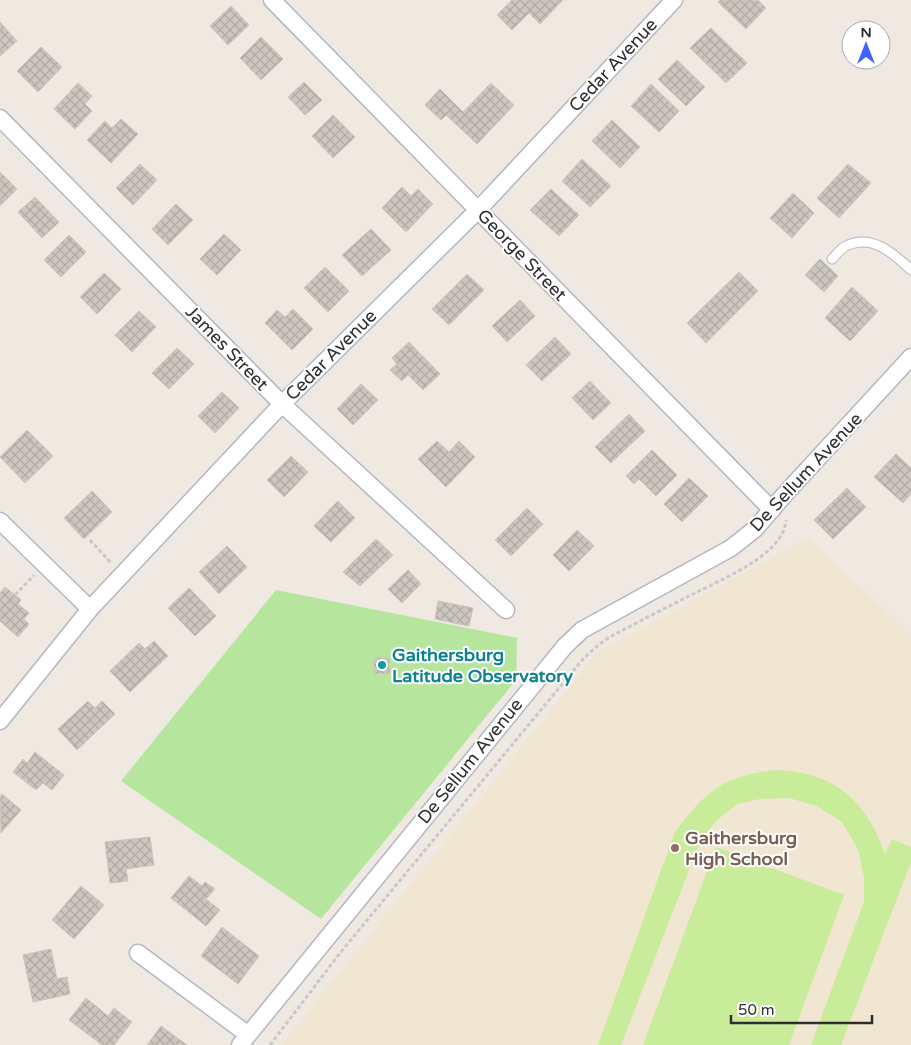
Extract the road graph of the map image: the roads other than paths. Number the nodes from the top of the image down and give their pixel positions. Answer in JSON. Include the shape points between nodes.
{"nodes":[{"id":1,"x":272,"y":0,"type":"edge"},
{"id":2,"x":674,"y":0,"type":"edge"},
{"id":3,"x":0,"y":118,"type":"edge"},
{"id":4,"x":478,"y":210,"type":"junction"},
{"id":5,"x":832,"y":259,"type":"dead end"},
{"id":6,"x":911,"y":270,"type":"edge"},
{"id":7,"x":911,"y":357,"type":"edge"},
{"id":8,"x":282,"y":404,"type":"junction"},
{"id":9,"x":776,"y":505,"type":"junction"},
{"id":10,"x":0,"y":520,"type":"edge"},
{"id":11,"x":90,"y":609,"type":"junction"},
{"id":12,"x":506,"y":610,"type":"dead end"},
{"id":13,"x":0,"y":721,"type":"edge"},
{"id":14,"x":138,"y":953,"type":"dead end"},
{"id":15,"x":243,"y":1040,"type":"edge"}],
"edges":[{"from":1,"to":4,"type":"street","name":"George Street"},
{"from":2,"to":4,"type":"street","name":"Cedar Avenue"},
{"from":3,"to":8,"type":"street","name":"James Street"},
{"from":4,"to":8,"type":"street","name":"Cedar Avenue"},
{"from":4,"to":9,"type":"street","name":"George Street"},
{"from":5,"to":6,"type":"lane","via":[[844,246],[870,242],[891,252]]},
{"from":7,"to":9,"type":"street","name":"De Sellum Avenue"},
{"from":8,"to":11,"type":"street","name":"Cedar Avenue"},
{"from":8,"to":12,"type":"street","name":"James Street"},
{"from":9,"to":15,"type":"street","name":"De Sellum Avenue","via":[[755,529],[731,548],[582,630],[564,646]]},
{"from":10,"to":11,"type":"street"},
{"from":11,"to":13,"type":"street","name":"Cedar Avenue"},
{"from":14,"to":15,"type":"street"}]}
